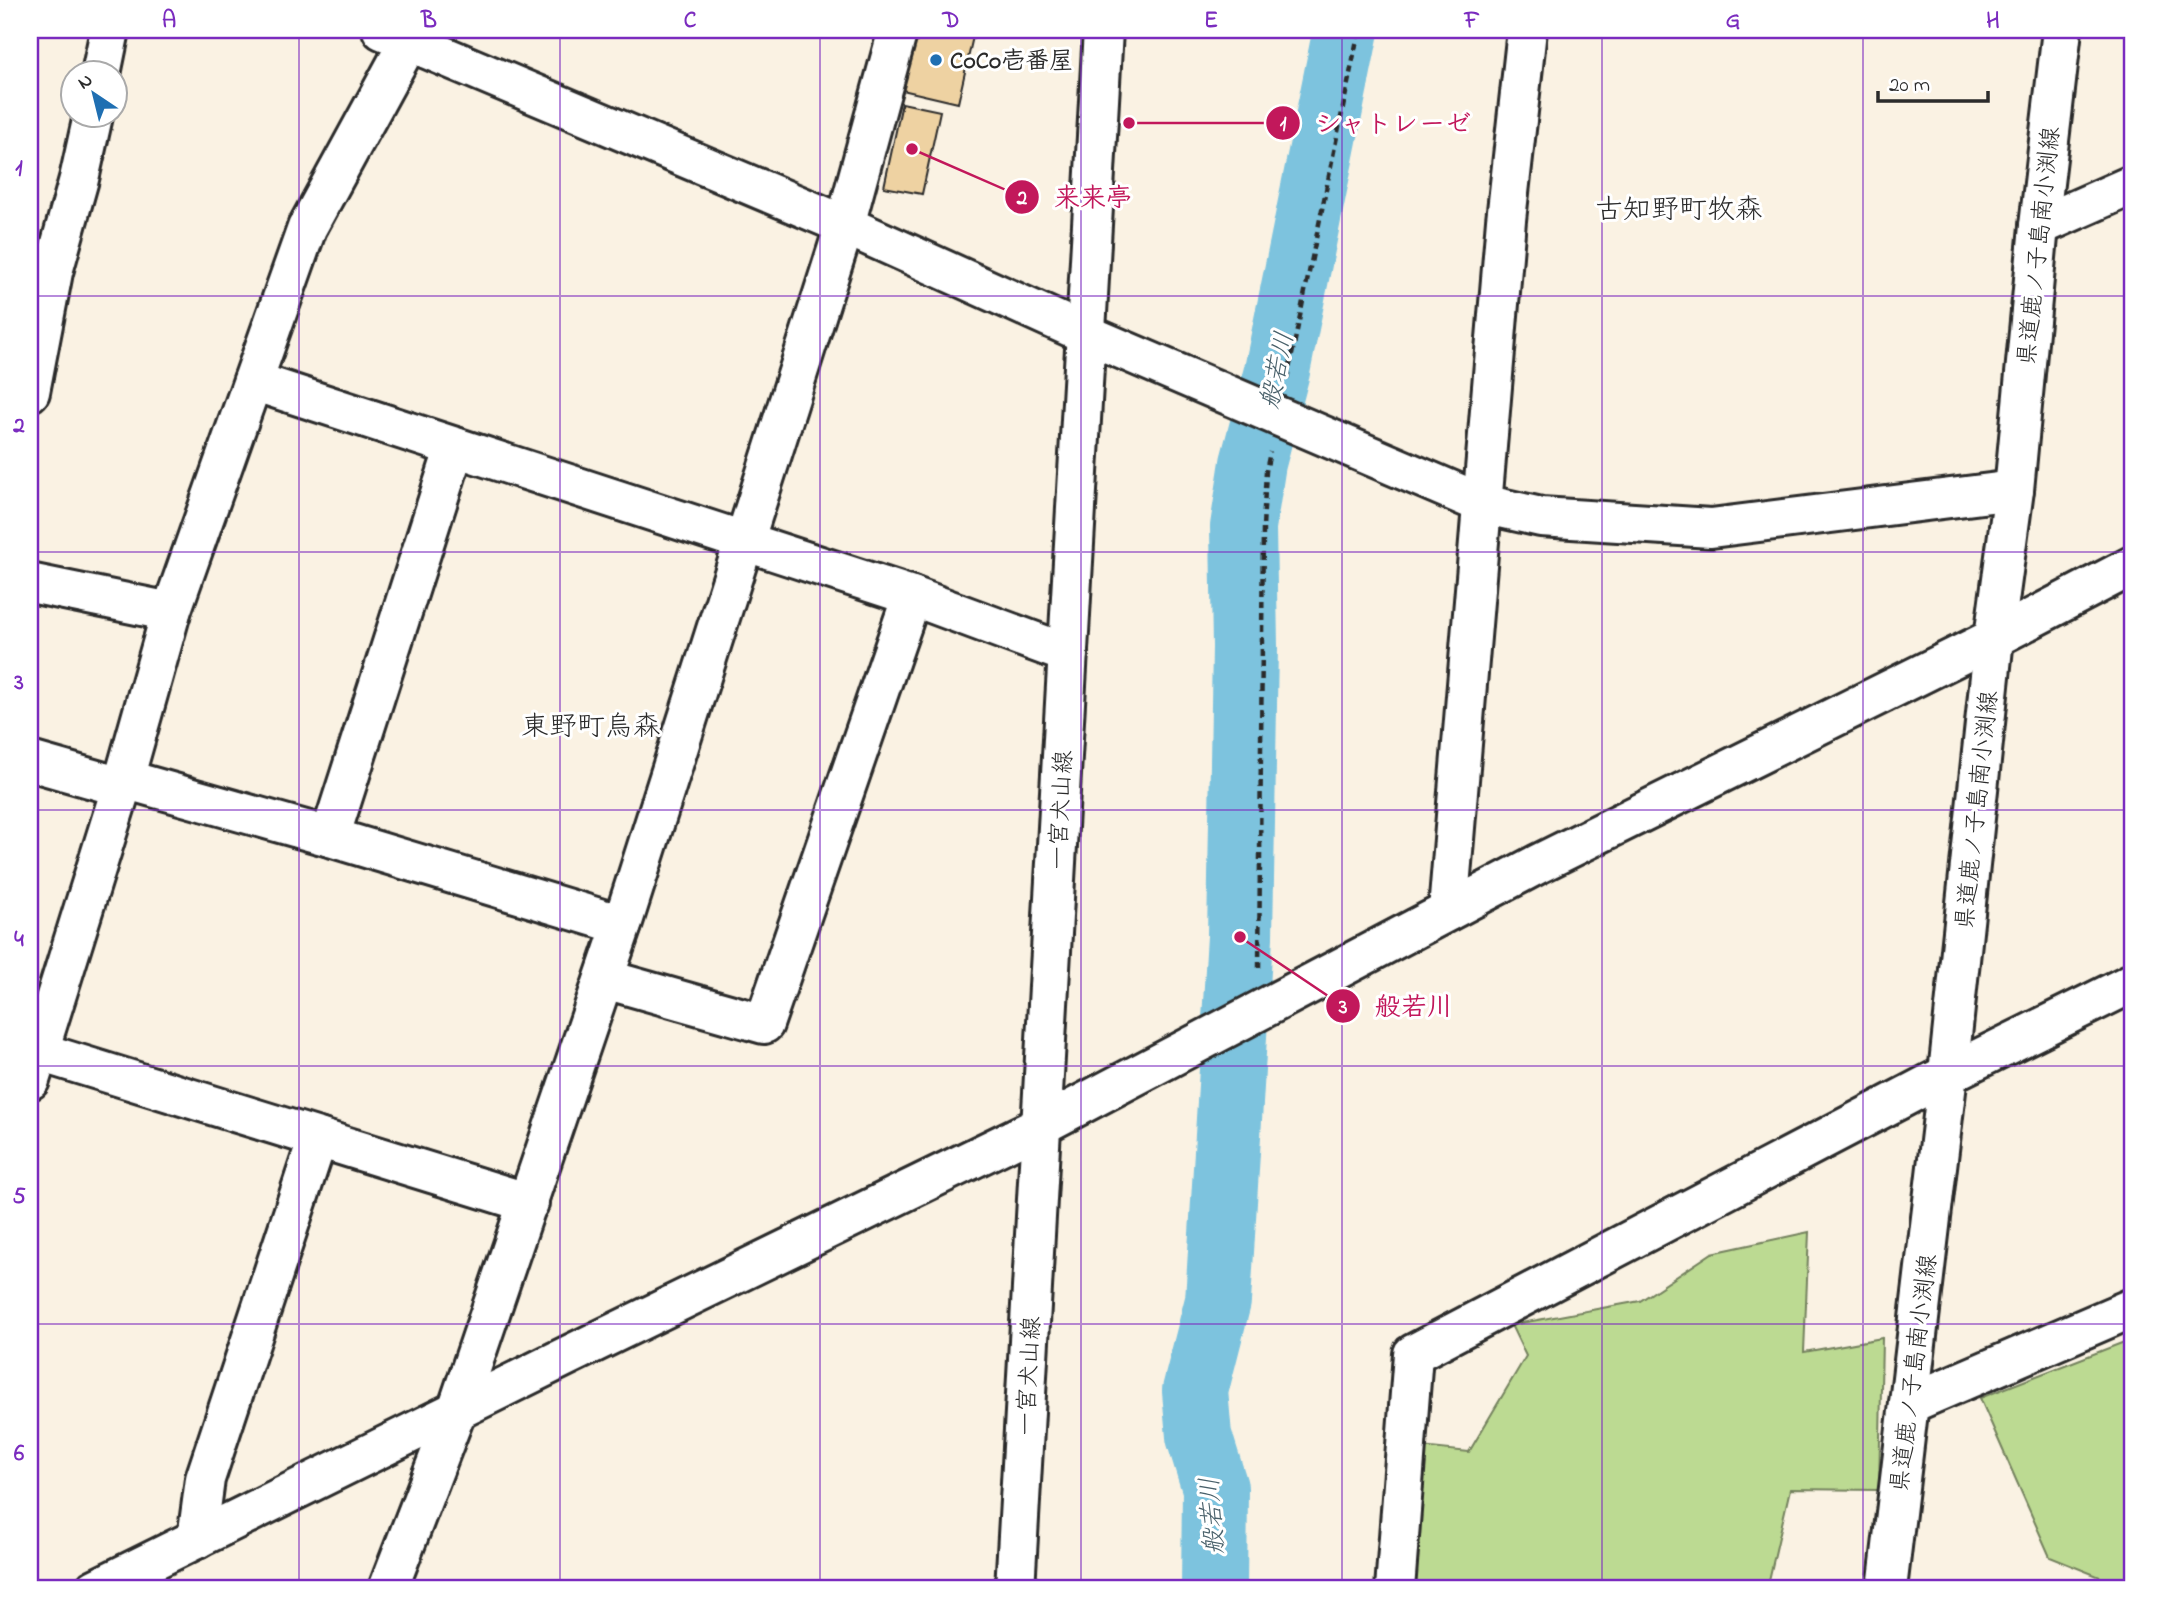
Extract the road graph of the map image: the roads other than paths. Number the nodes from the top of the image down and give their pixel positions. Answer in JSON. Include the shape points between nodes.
{"nodes":[{"id":1,"x":110,"y":30,"type":"edge"},
{"id":2,"x":898,"y":30,"type":"edge"},
{"id":3,"x":1103,"y":30,"type":"edge"},
{"id":4,"x":1527,"y":30,"type":"edge"},
{"id":5,"x":2062,"y":30,"type":"edge"},
{"id":6,"x":402,"y":34,"type":"edge"},
{"id":7,"x":104,"y":60,"type":"edge"},
{"id":8,"x":90,"y":130,"type":"edge"},
{"id":9,"x":2132,"y":185,"type":"edge"},
{"id":10,"x":845,"y":225,"type":"junction"},
{"id":11,"x":2039,"y":226,"type":"junction"},
{"id":12,"x":41,"y":269,"type":"edge"},
{"id":13,"x":1086,"y":334,"type":"junction"},
{"id":14,"x":253,"y":381,"type":"junction"},
{"id":15,"x":30,"y":392,"type":"edge"},
{"id":16,"x":455,"y":447,"type":"junction"},
{"id":17,"x":2014,"y":490,"type":"junction"},
{"id":18,"x":1483,"y":504,"type":"junction"},
{"id":19,"x":745,"y":542,"type":"junction"},
{"id":20,"x":2132,"y":566,"type":"edge"},
{"id":21,"x":30,"y":583,"type":"edge"},
{"id":22,"x":912,"y":596,"type":"junction"},
{"id":23,"x":171,"y":612,"type":"junction"},
{"id":24,"x":1994,"y":638,"type":"junction"},
{"id":25,"x":1068,"y":654,"type":"junction"},
{"id":26,"x":30,"y":761,"type":"edge"},
{"id":27,"x":122,"y":783,"type":"junction"},
{"id":28,"x":330,"y":837,"type":"junction"},
{"id":29,"x":1448,"y":911,"type":"junction"},
{"id":30,"x":622,"y":925,"type":"junction"},
{"id":31,"x":605,"y":979,"type":"junction"},
{"id":32,"x":2132,"y":983,"type":"edge"},
{"id":33,"x":33,"y":1060,"type":"edge"},
{"id":34,"x":1948,"y":1074,"type":"junction"},
{"id":35,"x":1042,"y":1125,"type":"junction"},
{"id":36,"x":318,"y":1138,"type":"junction"},
{"id":37,"x":528,"y":1203,"type":"junction"},
{"id":38,"x":2132,"y":1308,"type":"edge"},
{"id":39,"x":1909,"y":1404,"type":"junction"},
{"id":40,"x":457,"y":1410,"type":"junction"},
{"id":41,"x":197,"y":1539,"type":"junction"},
{"id":42,"x":95,"y":1589,"type":"edge"},
{"id":43,"x":388,"y":1589,"type":"edge"},
{"id":44,"x":1016,"y":1589,"type":"edge"},
{"id":45,"x":1395,"y":1589,"type":"edge"},
{"id":46,"x":1887,"y":1589,"type":"edge"}],
"edges":[{"from":1,"to":7,"type":"street"},
{"from":2,"to":10,"type":"street"},
{"from":3,"to":13,"type":"street","name":"一宮犬山線"},
{"from":4,"to":18,"type":"street"},
{"from":5,"to":11,"type":"street","name":"県道鹿ノ子島南小渕線"},
{"from":6,"to":10,"type":"street"},
{"from":6,"to":14,"type":"street","via":[[307,228]]},
{"from":8,"to":12,"type":"street","via":[[79,179]]},
{"from":9,"to":11,"type":"street"},
{"from":10,"to":13,"type":"street"},
{"from":10,"to":19,"type":"street"},
{"from":11,"to":17,"type":"street","name":"県道鹿ノ子島南小渕線"},
{"from":12,"to":15,"type":"street"},
{"from":13,"to":18,"type":"street"},
{"from":13,"to":25,"type":"street","name":"一宮犬山線"},
{"from":14,"to":16,"type":"street"},
{"from":14,"to":23,"type":"street"},
{"from":16,"to":19,"type":"street"},
{"from":16,"to":28,"type":"street"},
{"from":17,"to":18,"type":"street","via":[[1711,528],[1541,517]]},
{"from":17,"to":24,"type":"street","name":"県道鹿ノ子島南小渕線"},
{"from":18,"to":29,"type":"street"},
{"from":19,"to":22,"type":"street"},
{"from":19,"to":30,"type":"street"},
{"from":20,"to":24,"type":"street"},
{"from":21,"to":23,"type":"street"},
{"from":22,"to":25,"type":"street"},
{"from":22,"to":31,"type":"street","via":[[764,1024]]},
{"from":23,"to":27,"type":"street"},
{"from":24,"to":29,"type":"street"},
{"from":24,"to":34,"type":"street","name":"県道鹿ノ子島南小渕線"},
{"from":25,"to":35,"type":"street","name":"一宮犬山線"},
{"from":26,"to":27,"type":"street"},
{"from":27,"to":28,"type":"street"},
{"from":27,"to":33,"type":"street"},
{"from":28,"to":30,"type":"street"},
{"from":29,"to":35,"type":"street"},
{"from":30,"to":31,"type":"street"},
{"from":31,"to":37,"type":"street"},
{"from":32,"to":34,"type":"street"},
{"from":33,"to":36,"type":"street"},
{"from":34,"to":39,"type":"street","name":"県道鹿ノ子島南小渕線"},
{"from":34,"to":45,"type":"street","via":[[1413,1354]]},
{"from":35,"to":40,"type":"street"},
{"from":35,"to":44,"type":"street","name":"一宮犬山線"},
{"from":36,"to":37,"type":"street"},
{"from":36,"to":41,"type":"street","via":[[205,1479]]},
{"from":37,"to":40,"type":"street"},
{"from":38,"to":39,"type":"street"},
{"from":39,"to":46,"type":"street","name":"県道鹿ノ子島南小渕線"},
{"from":40,"to":41,"type":"street"},
{"from":40,"to":43,"type":"street"},
{"from":41,"to":42,"type":"street"}]}
